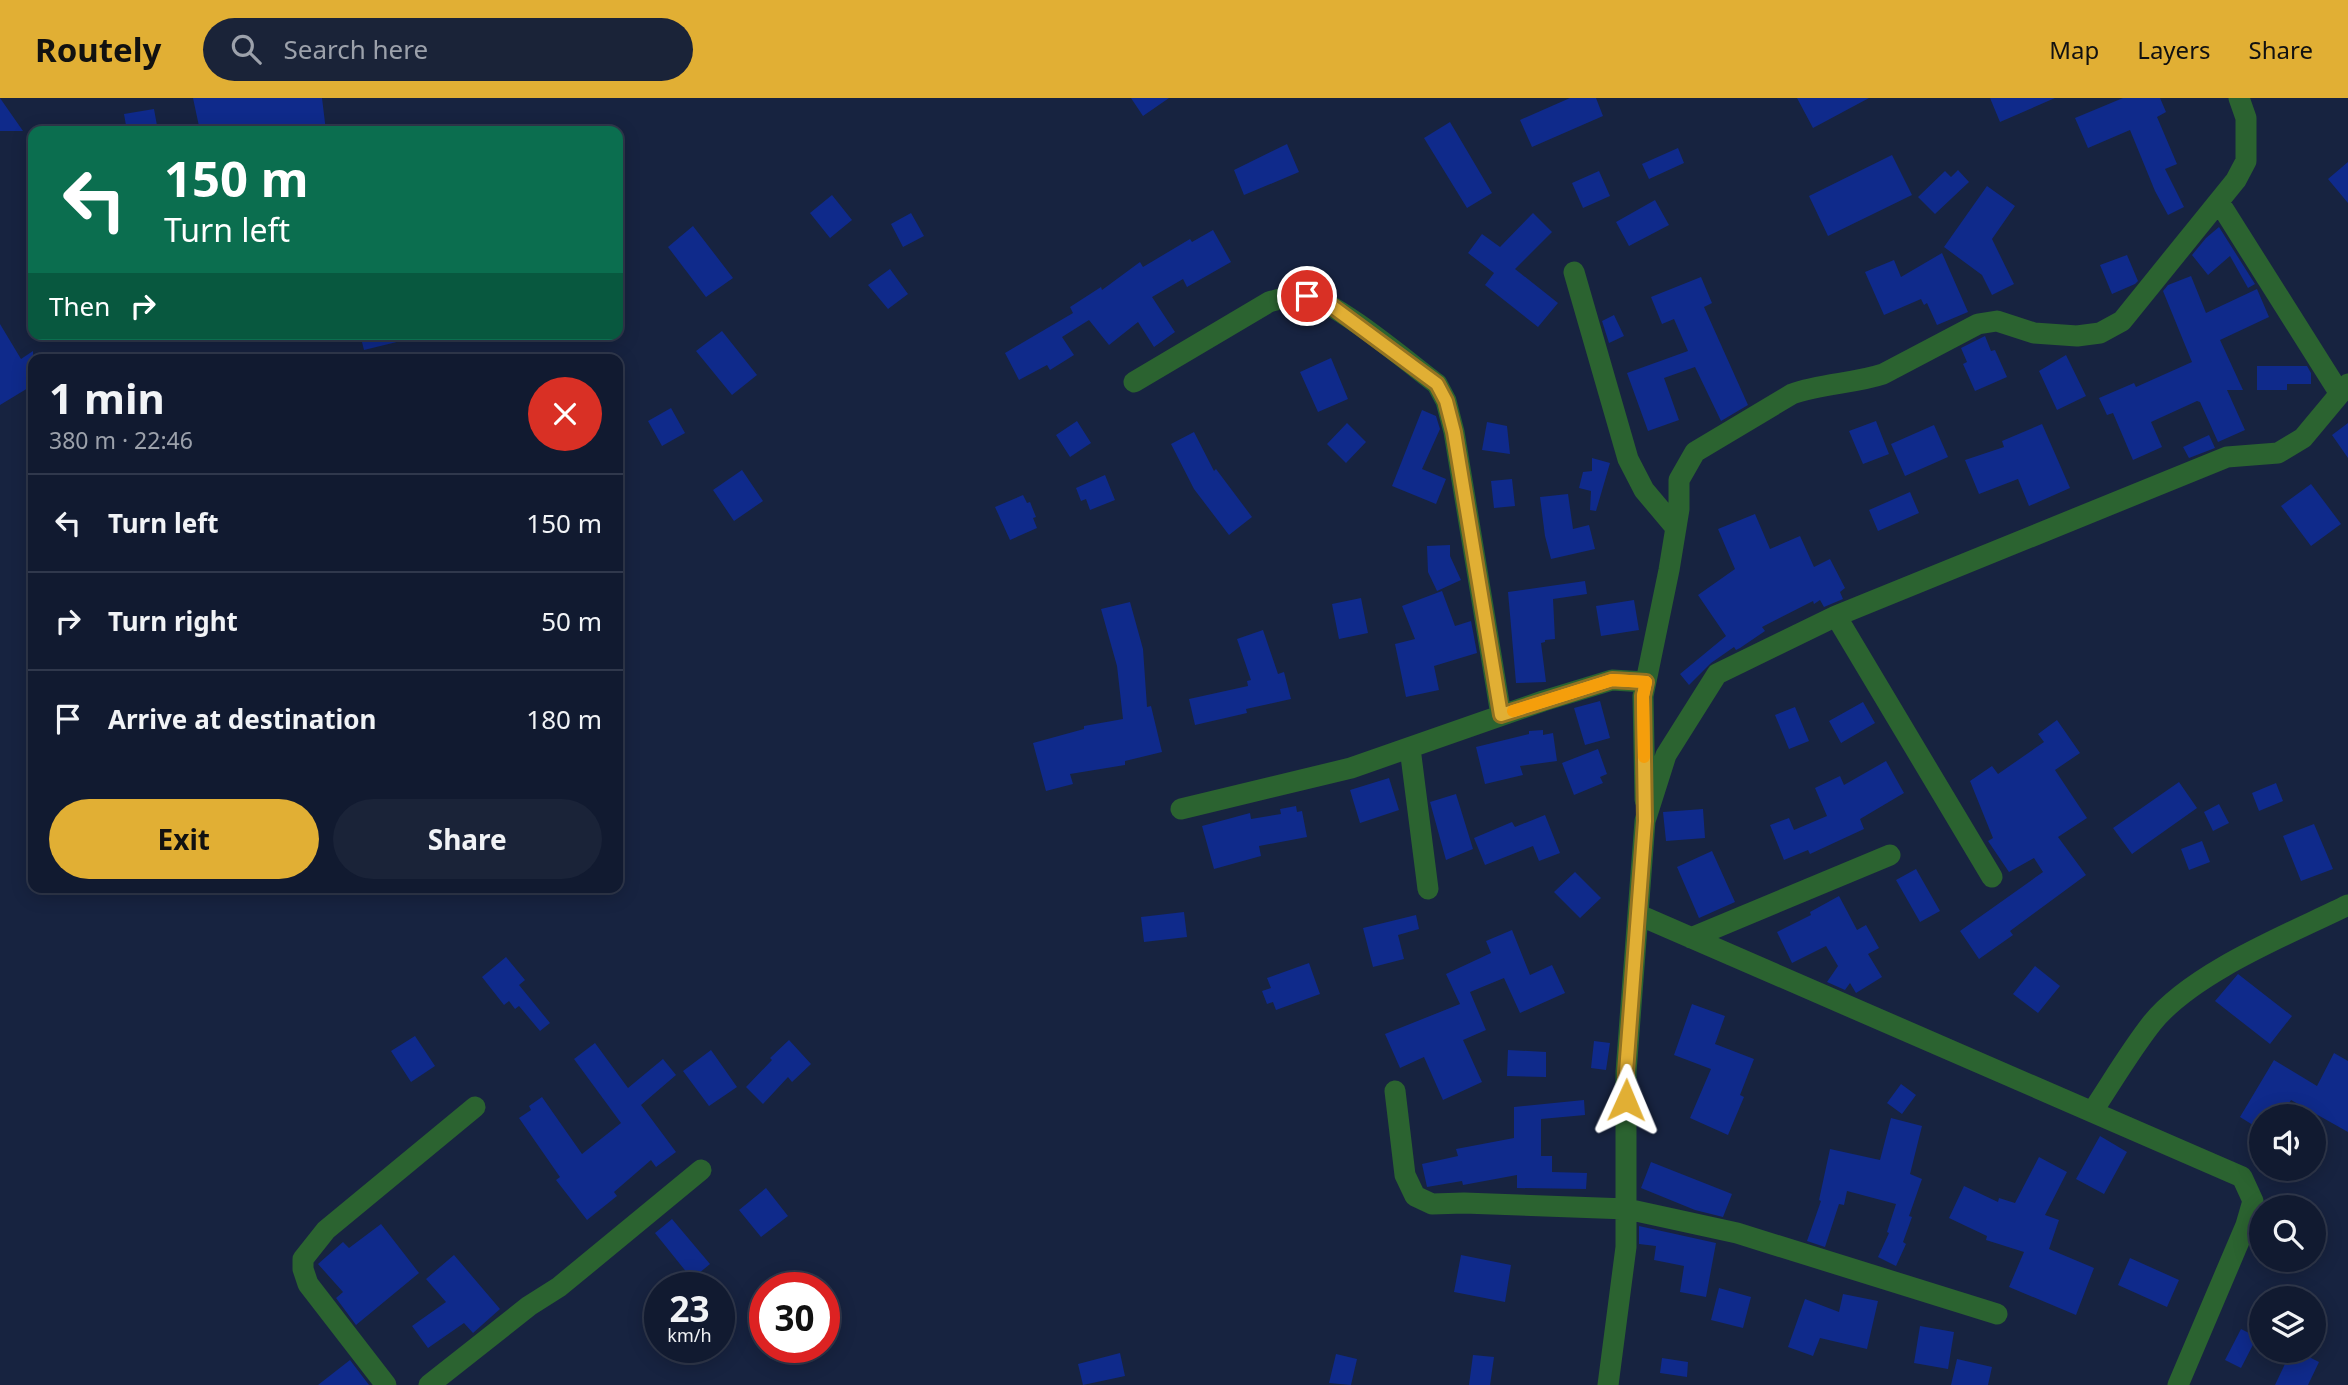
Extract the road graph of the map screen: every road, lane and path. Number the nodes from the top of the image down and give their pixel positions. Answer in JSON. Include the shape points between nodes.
{"nodes":[{"id":1,"x":2239,"y":98,"type":"edge"},
{"id":2,"x":2218,"y":202,"type":"junction"},
{"id":3,"x":1574,"y":272,"type":"dead end"},
{"id":4,"x":1134,"y":382,"type":"dead end"},
{"id":5,"x":2346,"y":387,"type":"edge"},
{"id":6,"x":1676,"y":528,"type":"junction"},
{"id":7,"x":1836,"y":616,"type":"junction"},
{"id":8,"x":1646,"y":682,"type":"junction"},
{"id":9,"x":1501,"y":715,"type":"junction"},
{"id":10,"x":1410,"y":748,"type":"junction"},
{"id":11,"x":1181,"y":809,"type":"dead end"},
{"id":12,"x":1645,"y":821,"type":"junction"},
{"id":13,"x":1889,"y":855,"type":"dead end"},
{"id":14,"x":1992,"y":877,"type":"dead end"},
{"id":15,"x":1429,"y":889,"type":"dead end"},
{"id":16,"x":2348,"y":905,"type":"edge"},
{"id":17,"x":1639,"y":915,"type":"junction"},
{"id":18,"x":1691,"y":938,"type":"junction"},
{"id":19,"x":1395,"y":1091,"type":"dead end"},
{"id":20,"x":475,"y":1107,"type":"dead end"},
{"id":21,"x":2092,"y":1112,"type":"junction"},
{"id":22,"x":701,"y":1170,"type":"dead end"},
{"id":23,"x":1627,"y":1209,"type":"junction"},
{"id":24,"x":1997,"y":1314,"type":"dead end"},
{"id":25,"x":386,"y":1385,"type":"edge"},
{"id":26,"x":429,"y":1385,"type":"edge"},
{"id":27,"x":1608,"y":1385,"type":"edge"},
{"id":28,"x":2178,"y":1385,"type":"edge"}],
"edges":[{"from":1,"to":2,"type":"street","via":[[2246,118],[2246,161]]},
{"from":2,"to":5,"type":"street"},
{"from":2,"to":6,"type":"street","via":[[2122,321],[2100,333],[2034,333],[1997,321],[1978,324],[1883,374],[1792,394],[1695,452],[1679,480]]},
{"from":3,"to":6,"type":"street","via":[[1628,459],[1644,490]]},
{"from":4,"to":9,"type":"street","via":[[1269,302],[1307,296],[1333,307],[1437,384],[1454,432]]},
{"from":5,"to":7,"type":"street","via":[[2303,438],[2278,453],[2227,457]]},
{"from":6,"to":8,"type":"street"},
{"from":7,"to":12,"type":"street","via":[[1717,674],[1666,755]]},
{"from":7,"to":14,"type":"street"},
{"from":8,"to":9,"type":"street","via":[[1612,680]]},
{"from":8,"to":12,"type":"street"},
{"from":9,"to":10,"type":"street"},
{"from":10,"to":11,"type":"street","via":[[1351,768]]},
{"from":10,"to":15,"type":"street"},
{"from":12,"to":17,"type":"street"},
{"from":13,"to":18,"type":"street"},
{"from":16,"to":21,"type":"street","via":[[2192,987],[2153,1022]]},
{"from":17,"to":18,"type":"street"},
{"from":17,"to":23,"type":"street","via":[[1626,1072]]},
{"from":18,"to":21,"type":"street"},
{"from":19,"to":23,"type":"street","via":[[1405,1175],[1415,1196],[1432,1203]]},
{"from":20,"to":25,"type":"street","via":[[326,1230],[303,1259],[308,1284]]},
{"from":21,"to":28,"type":"street","via":[[2242,1177],[2253,1200]]},
{"from":22,"to":26,"type":"street","via":[[559,1287]]},
{"from":23,"to":24,"type":"street","via":[[1737,1233]]},
{"from":23,"to":27,"type":"street"}]}
